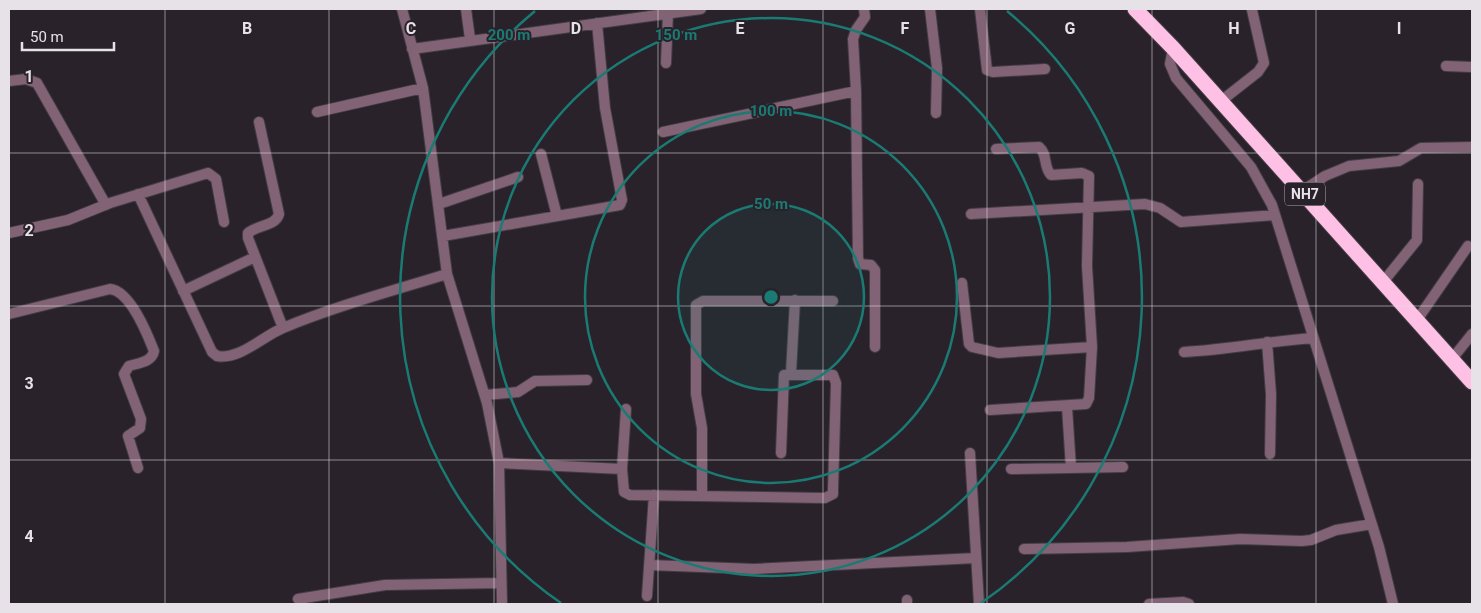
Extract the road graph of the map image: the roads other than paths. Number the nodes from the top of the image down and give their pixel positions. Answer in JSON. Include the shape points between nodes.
{"nodes":[{"id":1,"x":402,"y":9,"type":"edge"},
{"id":2,"x":466,"y":9,"type":"edge"},
{"id":3,"x":701,"y":9,"type":"edge"},
{"id":4,"x":864,"y":9,"type":"edge"},
{"id":5,"x":930,"y":9,"type":"edge"},
{"id":6,"x":980,"y":9,"type":"edge"},
{"id":7,"x":1135,"y":9,"type":"edge"},
{"id":8,"x":681,"y":10,"type":"edge"},
{"id":9,"x":1252,"y":10,"type":"dead end"},
{"id":10,"x":668,"y":12,"type":"junction"},
{"id":11,"x":597,"y":23,"type":"junction"},
{"id":12,"x":470,"y":40,"type":"junction"},
{"id":13,"x":1173,"y":48,"type":"junction"},
{"id":14,"x":412,"y":49,"type":"junction"},
{"id":15,"x":666,"y":63,"type":"dead end"},
{"id":16,"x":1446,"y":66,"type":"dead end"},
{"id":17,"x":1472,"y":67,"type":"edge"},
{"id":18,"x":1045,"y":69,"type":"dead end"},
{"id":19,"x":9,"y":81,"type":"edge"},
{"id":20,"x":423,"y":88,"type":"junction"},
{"id":21,"x":856,"y":91,"type":"junction"},
{"id":22,"x":1221,"y":101,"type":"junction"},
{"id":23,"x":317,"y":112,"type":"dead end"},
{"id":24,"x":936,"y":113,"type":"dead end"},
{"id":25,"x":259,"y":122,"type":"dead end"},
{"id":26,"x":663,"y":132,"type":"dead end"},
{"id":27,"x":1472,"y":147,"type":"edge"},
{"id":28,"x":996,"y":149,"type":"dead end"},
{"id":29,"x":541,"y":154,"type":"dead end"},
{"id":30,"x":518,"y":177,"type":"dead end"},
{"id":31,"x":1418,"y":184,"type":"dead end"},
{"id":32,"x":1302,"y":191,"type":"junction"},
{"id":33,"x":138,"y":194,"type":"junction"},
{"id":34,"x":439,"y":204,"type":"junction"},
{"id":35,"x":106,"y":205,"type":"junction"},
{"id":36,"x":1090,"y":207,"type":"junction"},
{"id":37,"x":971,"y":214,"type":"dead end"},
{"id":38,"x":557,"y":216,"type":"junction"},
{"id":39,"x":1276,"y":216,"type":"junction"},
{"id":40,"x":224,"y":222,"type":"dead end"},
{"id":41,"x":9,"y":233,"type":"edge"},
{"id":42,"x":443,"y":236,"type":"junction"},
{"id":43,"x":1468,"y":246,"type":"dead end"},
{"id":44,"x":256,"y":257,"type":"junction"},
{"id":45,"x":447,"y":274,"type":"junction"},
{"id":46,"x":1384,"y":282,"type":"junction"},
{"id":47,"x":962,"y":284,"type":"dead end"},
{"id":48,"x":183,"y":291,"type":"junction"},
{"id":49,"x":795,"y":300,"type":"junction"},
{"id":50,"x":833,"y":301,"type":"dead end"},
{"id":51,"x":9,"y":314,"type":"edge"},
{"id":52,"x":1417,"y":320,"type":"junction"},
{"id":53,"x":283,"y":328,"type":"junction"},
{"id":54,"x":1472,"y":334,"type":"edge"},
{"id":55,"x":1312,"y":338,"type":"junction"},
{"id":56,"x":1267,"y":342,"type":"junction"},
{"id":57,"x":875,"y":347,"type":"dead end"},
{"id":58,"x":1092,"y":347,"type":"junction"},
{"id":59,"x":1184,"y":352,"type":"dead end"},
{"id":60,"x":1452,"y":359,"type":"junction"},
{"id":61,"x":791,"y":374,"type":"junction"},
{"id":62,"x":587,"y":380,"type":"dead end"},
{"id":63,"x":1472,"y":382,"type":"edge"},
{"id":64,"x":484,"y":395,"type":"junction"},
{"id":65,"x":1067,"y":406,"type":"junction"},
{"id":66,"x":626,"y":409,"type":"dead end"},
{"id":67,"x":990,"y":410,"type":"dead end"},
{"id":68,"x":781,"y":453,"type":"dead end"},
{"id":69,"x":970,"y":453,"type":"dead end"},
{"id":70,"x":1270,"y":454,"type":"dead end"},
{"id":71,"x":499,"y":463,"type":"junction"},
{"id":72,"x":1123,"y":467,"type":"dead end"},
{"id":73,"x":138,"y":468,"type":"dead end"},
{"id":74,"x":1071,"y":468,"type":"junction"},
{"id":75,"x":622,"y":469,"type":"junction"},
{"id":76,"x":1011,"y":469,"type":"dead end"},
{"id":77,"x":654,"y":495,"type":"junction"},
{"id":78,"x":702,"y":495,"type":"junction"},
{"id":79,"x":1372,"y":524,"type":"junction"},
{"id":80,"x":1024,"y":549,"type":"dead end"},
{"id":81,"x":976,"y":558,"type":"junction"},
{"id":82,"x":649,"y":565,"type":"junction"},
{"id":83,"x":501,"y":583,"type":"junction"},
{"id":84,"x":647,"y":596,"type":"dead end"},
{"id":85,"x":298,"y":600,"type":"dead end"},
{"id":86,"x":502,"y":604,"type":"edge"},
{"id":87,"x":979,"y":604,"type":"edge"},
{"id":88,"x":1148,"y":604,"type":"edge"},
{"id":89,"x":1189,"y":604,"type":"edge"},
{"id":90,"x":1393,"y":604,"type":"edge"}],
"edges":[{"from":1,"to":14,"type":"street"},
{"from":2,"to":12,"type":"street"},
{"from":3,"to":8,"type":"street"},
{"from":4,"to":21,"type":"street","via":[[865,17],[853,39]]},
{"from":5,"to":24,"type":"street","via":[[937,68]]},
{"from":6,"to":18,"type":"street","via":[[987,70]]},
{"from":7,"to":13,"type":"highway","number":"NH7"},
{"from":8,"to":10,"type":"street"},
{"from":9,"to":22,"type":"street","via":[[1264,63],[1258,72]]},
{"from":10,"to":11,"type":"street"},
{"from":10,"to":15,"type":"street"},
{"from":11,"to":12,"type":"street"},
{"from":11,"to":38,"type":"street","via":[[604,108],[622,200],[614,208]]},
{"from":12,"to":14,"type":"street"},
{"from":13,"to":22,"type":"highway","number":"NH7"},
{"from":13,"to":39,"type":"street","via":[[1172,71],[1251,167]]},
{"from":14,"to":20,"type":"street"},
{"from":16,"to":17,"type":"street"},
{"from":19,"to":35,"type":"street","via":[[26,79],[36,83]]},
{"from":20,"to":23,"type":"street"},
{"from":20,"to":34,"type":"street"},
{"from":21,"to":26,"type":"street"},
{"from":21,"to":57,"type":"street","via":[[858,258],[860,264],[875,270]]},
{"from":22,"to":32,"type":"highway","number":"NH7"},
{"from":25,"to":44,"type":"street","via":[[279,214],[275,221],[248,233]]},
{"from":27,"to":32,"type":"street","via":[[1421,148],[1399,161],[1349,166]]},
{"from":28,"to":36,"type":"street","via":[[1039,147],[1051,175],[1086,174],[1090,180]]},
{"from":29,"to":38,"type":"street"},
{"from":30,"to":34,"type":"street"},
{"from":31,"to":46,"type":"street","via":[[1417,240]]},
{"from":32,"to":46,"type":"highway","number":"NH7"},
{"from":33,"to":35,"type":"street"},
{"from":33,"to":40,"type":"street","via":[[208,173],[216,179]]},
{"from":33,"to":48,"type":"street"},
{"from":34,"to":42,"type":"street"},
{"from":35,"to":41,"type":"street","via":[[68,220]]},
{"from":36,"to":37,"type":"street"},
{"from":36,"to":39,"type":"street","via":[[1153,206],[1181,222]]},
{"from":36,"to":58,"type":"street","via":[[1087,266]]},
{"from":38,"to":42,"type":"street"},
{"from":39,"to":55,"type":"street"},
{"from":42,"to":45,"type":"street"},
{"from":43,"to":52,"type":"street"},
{"from":44,"to":48,"type":"street"},
{"from":44,"to":53,"type":"street"},
{"from":45,"to":53,"type":"street"},
{"from":45,"to":64,"type":"street"},
{"from":46,"to":52,"type":"highway","number":"NH7"},
{"from":47,"to":58,"type":"street","via":[[972,347],[998,353]]},
{"from":48,"to":53,"type":"street","via":[[212,352],[217,356],[242,351]]},
{"from":49,"to":50,"type":"street"},
{"from":49,"to":61,"type":"street"},
{"from":49,"to":78,"type":"street","via":[[703,301],[696,305],[696,394],[702,428]]},
{"from":51,"to":73,"type":"street","via":[[110,289],[127,297],[154,351],[149,360],[129,366],[124,374],[141,419],[140,428],[128,436]]},
{"from":52,"to":60,"type":"highway","number":"NH7"},
{"from":54,"to":60,"type":"street"},
{"from":55,"to":56,"type":"street"},
{"from":55,"to":79,"type":"street"},
{"from":56,"to":59,"type":"street","via":[[1230,350]]},
{"from":56,"to":70,"type":"street","via":[[1271,394]]},
{"from":58,"to":65,"type":"street","via":[[1088,402],[1083,406]]},
{"from":60,"to":63,"type":"highway","number":"NH7"},
{"from":61,"to":68,"type":"street","via":[[783,378]]},
{"from":61,"to":78,"type":"street","via":[[828,374],[835,378],[832,494],[825,498]]},
{"from":62,"to":64,"type":"street","via":[[535,381],[518,392]]},
{"from":64,"to":71,"type":"street"},
{"from":65,"to":67,"type":"street"},
{"from":65,"to":74,"type":"street"},
{"from":66,"to":75,"type":"street"},
{"from":69,"to":81,"type":"street"},
{"from":71,"to":75,"type":"street"},
{"from":71,"to":83,"type":"street"},
{"from":72,"to":74,"type":"street"},
{"from":74,"to":76,"type":"street"},
{"from":75,"to":77,"type":"street","via":[[624,492]]},
{"from":77,"to":78,"type":"street"},
{"from":77,"to":82,"type":"street"},
{"from":79,"to":80,"type":"street","via":[[1336,530],[1302,541],[1240,539]]},
{"from":79,"to":90,"type":"street"},
{"from":81,"to":82,"type":"street","via":[[754,569]]},
{"from":81,"to":87,"type":"street"},
{"from":82,"to":84,"type":"street"},
{"from":83,"to":85,"type":"street","via":[[385,585]]},
{"from":83,"to":86,"type":"street"},
{"from":88,"to":89,"type":"street"}]}
